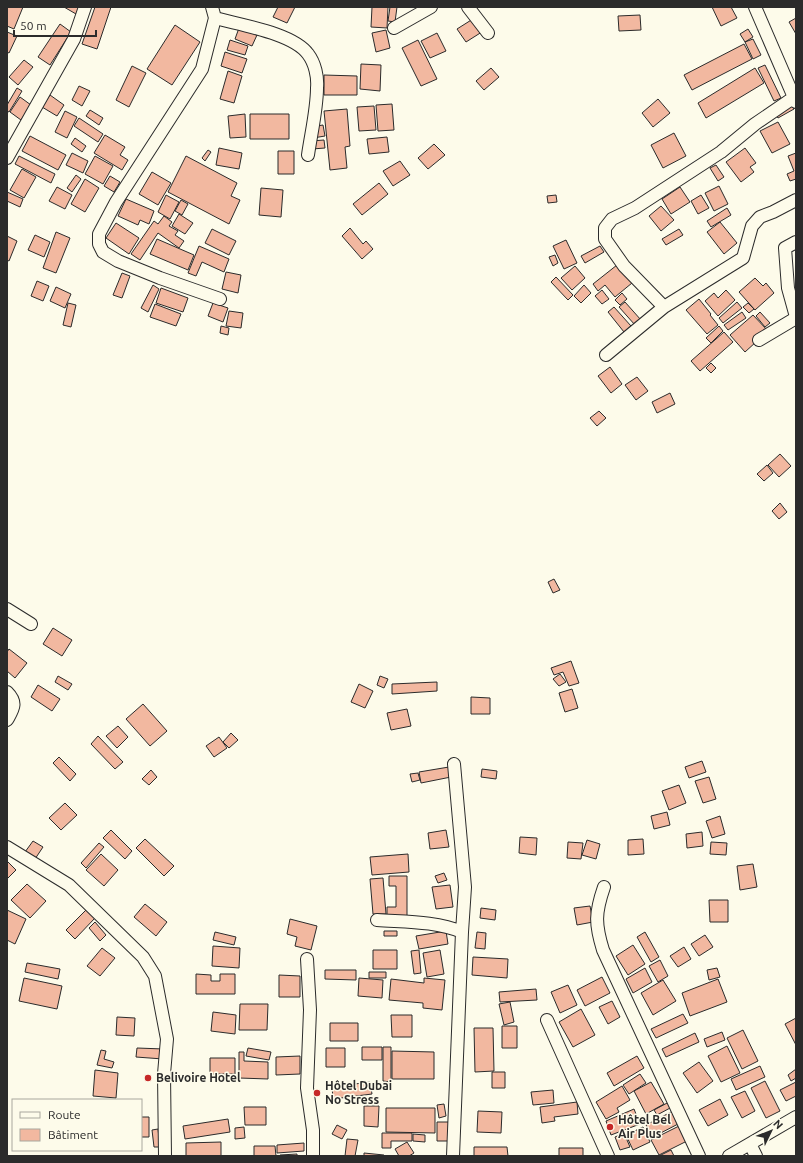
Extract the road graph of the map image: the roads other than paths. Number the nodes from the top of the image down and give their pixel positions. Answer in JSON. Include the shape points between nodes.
{"nodes":[{"id":1,"x":85,"y":7,"type":"edge"},
{"id":2,"x":431,"y":7,"type":"edge"},
{"id":3,"x":468,"y":7,"type":"edge"},
{"id":4,"x":755,"y":7,"type":"edge"},
{"id":5,"x":214,"y":13,"type":"edge"},
{"id":6,"x":394,"y":28,"type":"dead end"},
{"id":7,"x":488,"y":33,"type":"dead end"},
{"id":8,"x":795,"y":98,"type":"edge"},
{"id":9,"x":308,"y":155,"type":"dead end"},
{"id":10,"x":7,"y":158,"type":"edge"},
{"id":11,"x":796,"y":200,"type":"edge"},
{"id":12,"x":796,"y":242,"type":"edge"},
{"id":13,"x":220,"y":299,"type":"dead end"},
{"id":14,"x":664,"y":307,"type":"junction"},
{"id":15,"x":796,"y":318,"type":"edge"},
{"id":16,"x":759,"y":340,"type":"dead end"},
{"id":17,"x":606,"y":355,"type":"dead end"},
{"id":18,"x":7,"y":609,"type":"edge"},
{"id":19,"x":31,"y":624,"type":"dead end"},
{"id":20,"x":7,"y":692,"type":"edge"},
{"id":21,"x":7,"y":720,"type":"edge"},
{"id":22,"x":454,"y":764,"type":"dead end"},
{"id":23,"x":7,"y":847,"type":"edge"},
{"id":24,"x":604,"y":887,"type":"dead end"},
{"id":25,"x":377,"y":920,"type":"dead end"},
{"id":26,"x":462,"y":932,"type":"junction"},
{"id":27,"x":307,"y":959,"type":"dead end"},
{"id":28,"x":547,"y":1020,"type":"dead end"},
{"id":29,"x":796,"y":1117,"type":"edge"},
{"id":30,"x":750,"y":1144,"type":"junction"},
{"id":31,"x":165,"y":1156,"type":"edge"},
{"id":32,"x":313,"y":1156,"type":"edge"},
{"id":33,"x":453,"y":1156,"type":"edge"},
{"id":34,"x":608,"y":1156,"type":"edge"},
{"id":35,"x":699,"y":1156,"type":"edge"},
{"id":36,"x":729,"y":1156,"type":"edge"},
{"id":37,"x":756,"y":1156,"type":"edge"}],
"edges":[{"from":1,"to":10,"type":"street","via":[[74,39]]},
{"from":2,"to":6,"type":"street"},
{"from":3,"to":7,"type":"street"},
{"from":4,"to":8,"type":"street"},
{"from":5,"to":9,"type":"street","via":[[278,35],[297,44],[308,53],[315,66],[317,88]]},
{"from":5,"to":13,"type":"street","via":[[202,69],[116,202],[99,234],[99,244],[103,252],[118,261]]},
{"from":8,"to":14,"type":"street","via":[[755,124],[721,152],[635,208],[612,219],[605,228],[605,239],[624,266]]},
{"from":11,"to":14,"type":"street","via":[[760,217],[752,226],[743,258]]},
{"from":12,"to":15,"type":"street","via":[[785,248],[788,288]]},
{"from":14,"to":17,"type":"street"},
{"from":15,"to":16,"type":"street"},
{"from":18,"to":19,"type":"street"},
{"from":20,"to":21,"type":"street","via":[[13,700],[14,707]]},
{"from":22,"to":26,"type":"street","via":[[465,887]]},
{"from":23,"to":31,"type":"street","via":[[69,885],[143,957],[155,976],[167,1040],[164,1074]]},
{"from":24,"to":35,"type":"street","via":[[598,904],[596,922],[603,950]]},
{"from":25,"to":26,"type":"street","via":[[448,926]]},
{"from":26,"to":33,"type":"street"},
{"from":27,"to":32,"type":"street","via":[[310,1010],[307,1088],[313,1130]]},
{"from":28,"to":34,"type":"street"},
{"from":29,"to":30,"type":"street"},
{"from":30,"to":36,"type":"street"},
{"from":30,"to":37,"type":"street"}]}
